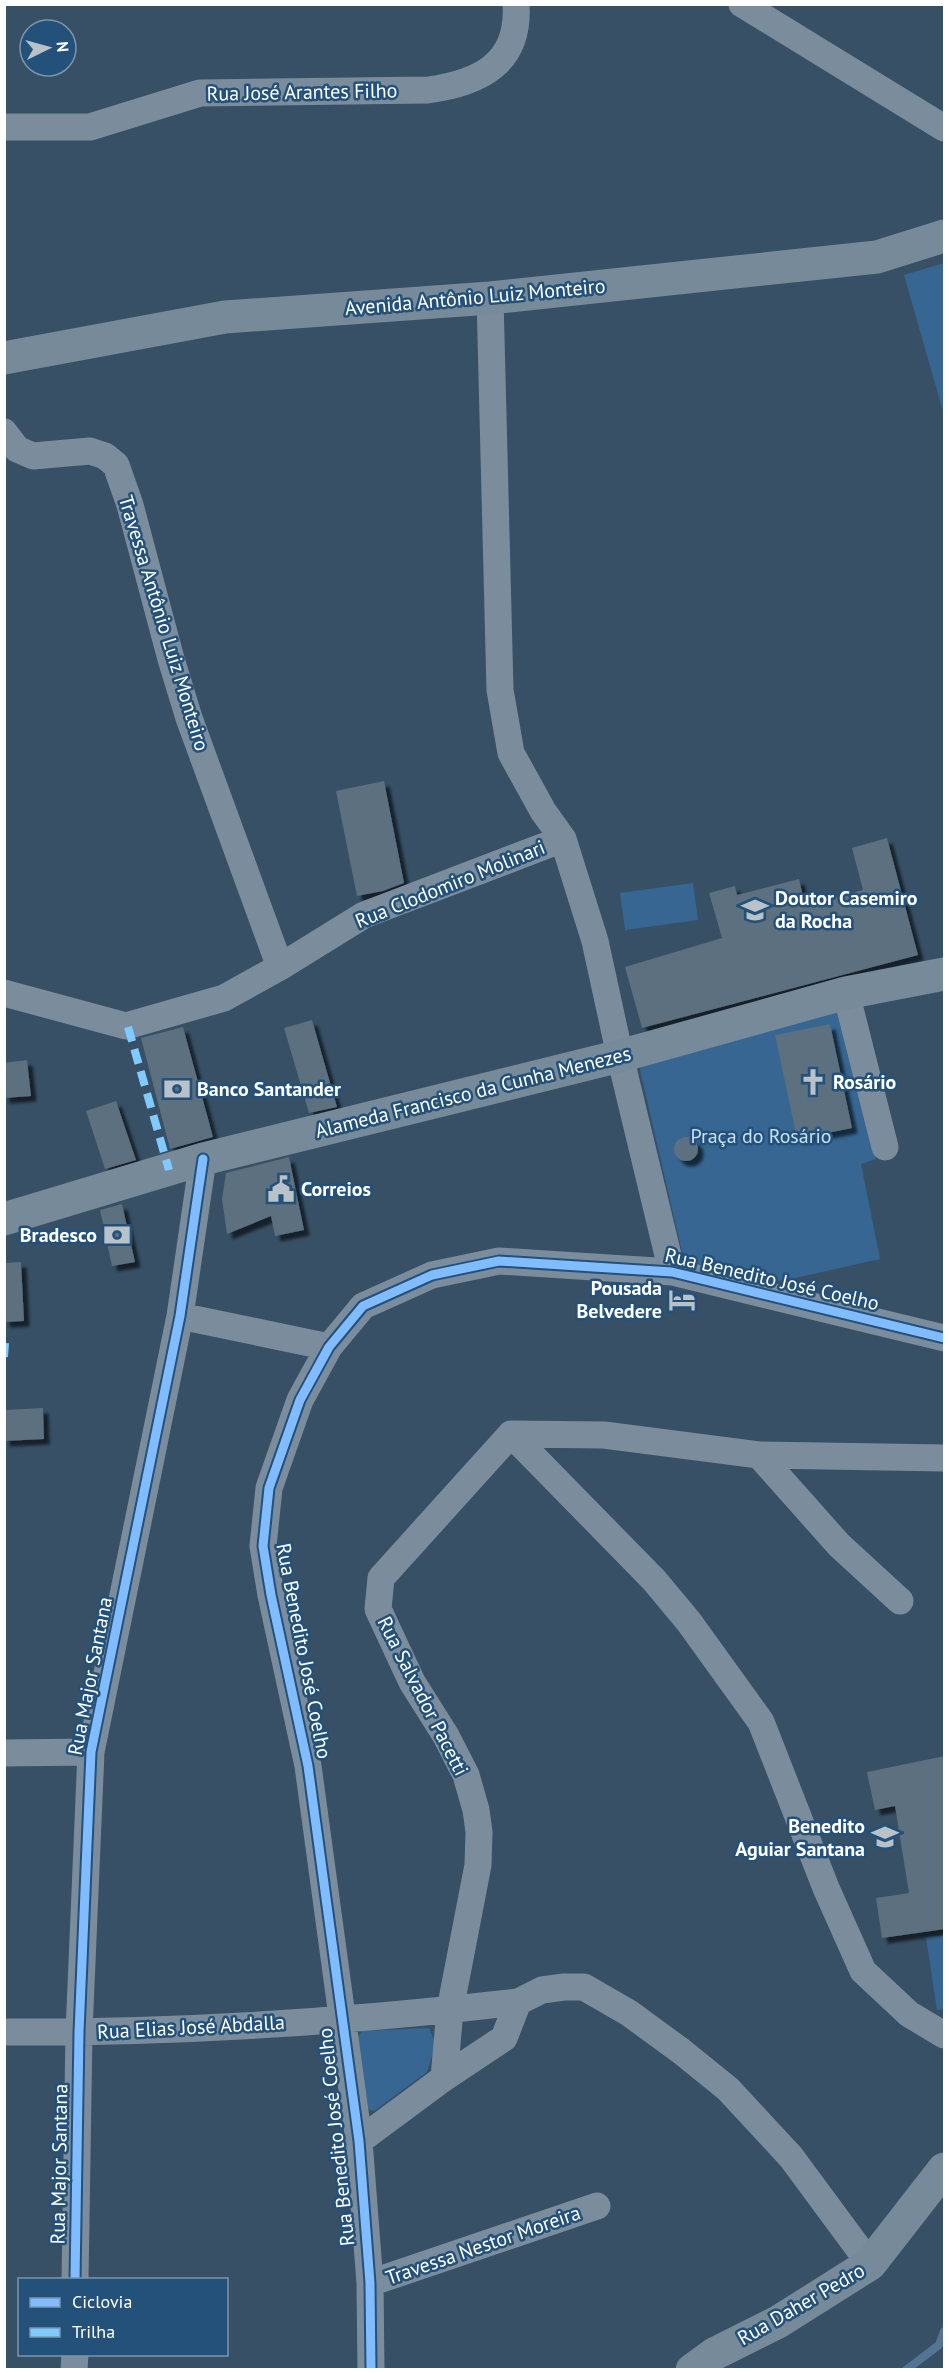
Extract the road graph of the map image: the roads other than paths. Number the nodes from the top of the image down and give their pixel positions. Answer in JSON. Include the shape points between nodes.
{"nodes":[{"id":1,"x":516,"y":4,"type":"edge"},
{"id":2,"x":742,"y":4,"type":"edge"},
{"id":3,"x":4,"y":127,"type":"edge"},
{"id":4,"x":945,"y":128,"type":"edge"},
{"id":5,"x":945,"y":236,"type":"edge"},
{"id":6,"x":490,"y":298,"type":"junction"},
{"id":7,"x":4,"y":358,"type":"edge"},
{"id":8,"x":4,"y":432,"type":"edge"},
{"id":9,"x":563,"y":839,"type":"junction"},
{"id":10,"x":280,"y":967,"type":"junction"},
{"id":11,"x":945,"y":974,"type":"edge"},
{"id":12,"x":4,"y":993,"type":"edge"},
{"id":13,"x":846,"y":993,"type":"junction"},
{"id":14,"x":620,"y":1056,"type":"junction"},
{"id":15,"x":885,"y":1147,"type":"dead end"},
{"id":16,"x":203,"y":1159,"type":"junction"},
{"id":17,"x":4,"y":1219,"type":"edge"},
{"id":18,"x":672,"y":1272,"type":"junction"},
{"id":19,"x":180,"y":1316,"type":"junction"},
{"id":20,"x":945,"y":1338,"type":"edge"},
{"id":21,"x":329,"y":1347,"type":"junction"},
{"id":22,"x":511,"y":1434,"type":"junction"},
{"id":23,"x":759,"y":1455,"type":"junction"},
{"id":24,"x":945,"y":1458,"type":"edge"},
{"id":25,"x":900,"y":1601,"type":"dead end"},
{"id":26,"x":91,"y":1752,"type":"junction"},
{"id":27,"x":4,"y":1753,"type":"edge"},
{"id":28,"x":518,"y":2002,"type":"junction"},
{"id":29,"x":450,"y":2010,"type":"junction"},
{"id":30,"x":342,"y":2020,"type":"junction"},
{"id":31,"x":4,"y":2031,"type":"edge"},
{"id":32,"x":79,"y":2032,"type":"junction"},
{"id":33,"x":945,"y":2035,"type":"edge"},
{"id":34,"x":444,"y":2078,"type":"junction"},
{"id":35,"x":359,"y":2141,"type":"junction"},
{"id":36,"x":943,"y":2174,"type":"edge"},
{"id":37,"x":597,"y":2206,"type":"dead end"},
{"id":38,"x":870,"y":2264,"type":"junction"},
{"id":39,"x":75,"y":2278,"type":"edge"},
{"id":40,"x":369,"y":2283,"type":"junction"},
{"id":41,"x":371,"y":2370,"type":"edge"},
{"id":42,"x":692,"y":2370,"type":"edge"}],
"edges":[{"from":1,"to":3,"type":"street","name":"Rua José Arantes Filho","via":[[512,40],[504,57],[489,70],[452,86],[428,90],[200,93],[90,127]]},
{"from":2,"to":4,"type":"street"},
{"from":5,"to":6,"type":"street","name":"Avenida Antônio Luiz Monteiro","via":[[877,257]]},
{"from":6,"to":7,"type":"street","name":"Avenida Antônio Luiz Monteiro","via":[[225,317]]},
{"from":6,"to":9,"type":"street","via":[[500,690],[511,753]]},
{"from":8,"to":10,"type":"street","name":"Travessa Antônio Luiz Monteiro","via":[[17,449],[33,456],[90,452],[105,456],[116,465],[189,718]]},
{"from":9,"to":10,"type":"street","name":"Rua Clodomiro Molinari","via":[[364,915]]},
{"from":9,"to":14,"type":"street","via":[[595,941]]},
{"from":10,"to":12,"type":"street","name":"Rua Clodomiro Molinari","via":[[224,998],[126,1026]]},
{"from":11,"to":13,"type":"street","name":"Alameda Francisco da Cunha Menezes"},
{"from":13,"to":14,"type":"street","name":"Alameda Francisco da Cunha Menezes"},
{"from":13,"to":15,"type":"street"},
{"from":14,"to":16,"type":"street","name":"Alameda Francisco da Cunha Menezes"},
{"from":14,"to":18,"type":"street"},
{"from":16,"to":17,"type":"street","name":"Alameda Francisco da Cunha Menezes"},
{"from":16,"to":19,"type":"street","name":"Rua Major Santana"},
{"from":18,"to":20,"type":"street","name":"Rua Benedito José Coelho"},
{"from":18,"to":21,"type":"street","name":"Rua Benedito José Coelho","via":[[499,1261],[432,1275],[363,1306]]},
{"from":19,"to":21,"type":"street"},
{"from":19,"to":26,"type":"street","name":"Rua Major Santana"},
{"from":21,"to":30,"type":"street","name":"Rua Benedito José Coelho","via":[[300,1400],[269,1488],[263,1546],[308,1766]]},
{"from":22,"to":23,"type":"street","via":[[604,1435]]},
{"from":22,"to":29,"type":"street","name":"Rua Salvador Pacetti","via":[[381,1578],[378,1609],[412,1682],[466,1775],[476,1810],[478,1865]]},
{"from":22,"to":33,"type":"street","via":[[654,1580],[696,1631],[761,1722],[863,1971],[909,2014]]},
{"from":23,"to":24,"type":"street"},
{"from":23,"to":25,"type":"street","via":[[839,1545]]},
{"from":26,"to":27,"type":"street"},
{"from":26,"to":32,"type":"street","name":"Rua Major Santana"},
{"from":28,"to":29,"type":"street","name":"Rua Elias José Abdalla"},
{"from":28,"to":34,"type":"street","via":[[504,2038]]},
{"from":28,"to":38,"type":"street","name":"Rua Elias José Abdalla","via":[[542,1990],[584,1988],[629,2013],[681,2051],[728,2089],[791,2157]]},
{"from":29,"to":30,"type":"street","name":"Rua Elias José Abdalla"},
{"from":29,"to":34,"type":"street","name":"Rua Salvador Pacetti"},
{"from":30,"to":32,"type":"street","name":"Rua Elias José Abdalla"},
{"from":30,"to":35,"type":"street","name":"Rua Benedito José Coelho"},
{"from":31,"to":32,"type":"street","name":"Rua Elias José Abdalla"},
{"from":32,"to":39,"type":"street","name":"Rua Major Santana"},
{"from":34,"to":35,"type":"street"},
{"from":35,"to":40,"type":"street","name":"Rua Benedito José Coelho"},
{"from":36,"to":38,"type":"street","name":"Rua Daher Pedro"},
{"from":37,"to":40,"type":"street","name":"Travessa Nestor Moreira"},
{"from":38,"to":42,"type":"street","name":"Rua Daher Pedro"},
{"from":40,"to":41,"type":"street","name":"Rua Benedito José Coelho"}]}
